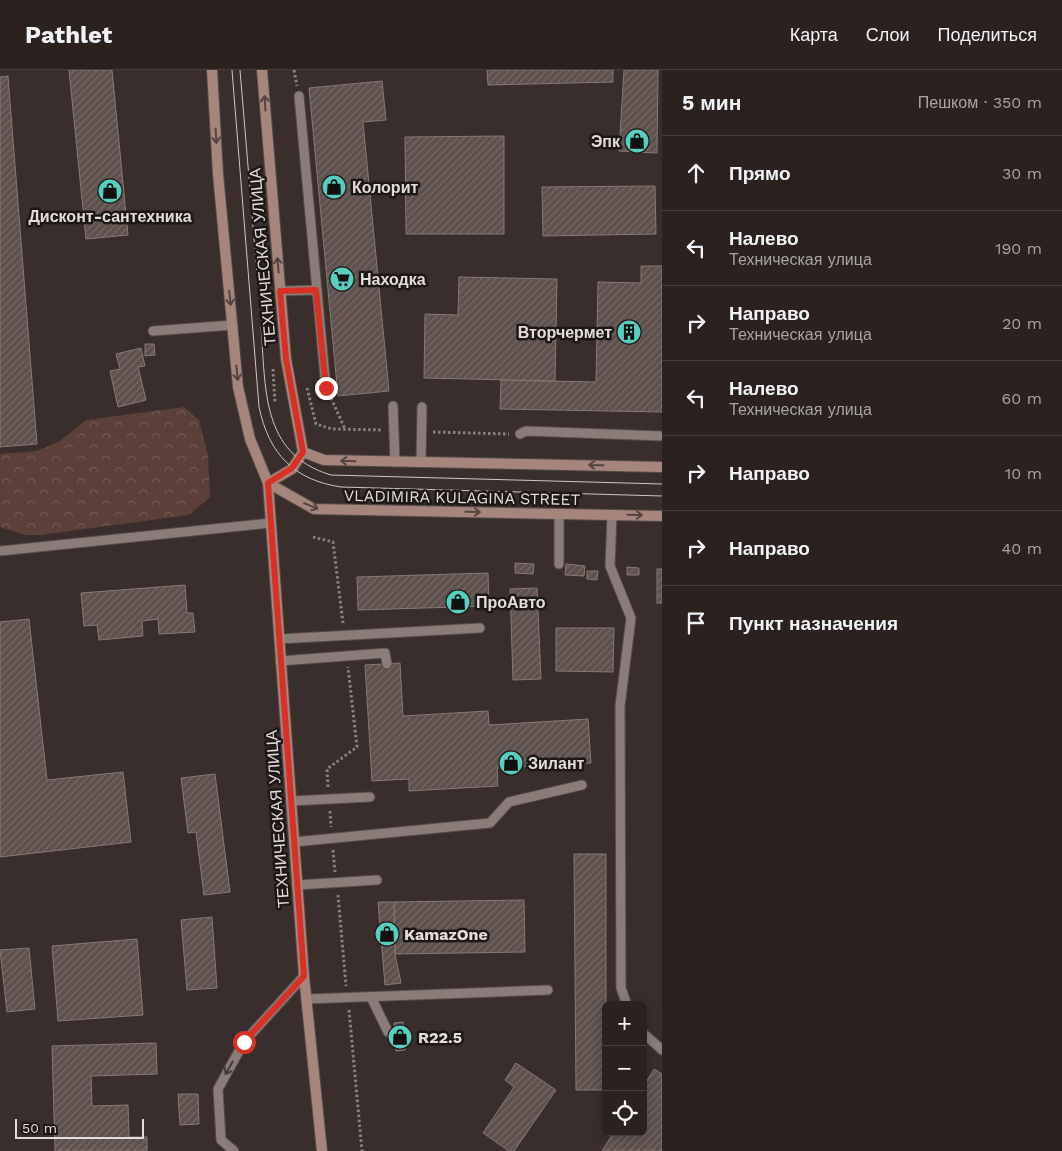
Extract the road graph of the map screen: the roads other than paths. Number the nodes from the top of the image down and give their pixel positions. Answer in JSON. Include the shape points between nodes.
{"nodes":[{"id":1,"x":212,"y":70,"type":"edge"},
{"id":2,"x":262,"y":70,"type":"edge"},
{"id":3,"x":272,"y":70,"type":"edge"},
{"id":4,"x":300,"y":96,"type":"dead end"},
{"id":5,"x":316,"y":290,"type":"junction"},
{"id":6,"x":280,"y":291,"type":"junction"},
{"id":7,"x":233,"y":325,"type":"junction"},
{"id":8,"x":153,"y":332,"type":"dead end"},
{"id":9,"x":326,"y":388,"type":"road end"},
{"id":10,"x":393,"y":406,"type":"dead end"},
{"id":11,"x":422,"y":407,"type":"dead end"},
{"id":12,"x":520,"y":434,"type":"dead end"},
{"id":13,"x":662,"y":436,"type":"edge"},
{"id":14,"x":303,"y":452,"type":"junction"},
{"id":15,"x":395,"y":462,"type":"junction"},
{"id":16,"x":421,"y":462,"type":"junction"},
{"id":17,"x":662,"y":467,"type":"edge"},
{"id":18,"x":268,"y":483,"type":"junction"},
{"id":19,"x":559,"y":514,"type":"junction"},
{"id":20,"x":612,"y":515,"type":"junction"},
{"id":21,"x":662,"y":516,"type":"edge"},
{"id":22,"x":270,"y":523,"type":"junction"},
{"id":23,"x":0,"y":552,"type":"edge"},
{"id":24,"x":559,"y":564,"type":"dead end"},
{"id":25,"x":480,"y":628,"type":"dead end"},
{"id":26,"x":279,"y":639,"type":"junction"},
{"id":27,"x":280,"y":661,"type":"junction"},
{"id":28,"x":387,"y":664,"type":"dead end"},
{"id":29,"x":582,"y":785,"type":"dead end"},
{"id":30,"x":370,"y":797,"type":"dead end"},
{"id":31,"x":291,"y":801,"type":"junction"},
{"id":32,"x":294,"y":842,"type":"junction"},
{"id":33,"x":378,"y":880,"type":"dead end"},
{"id":34,"x":297,"y":885,"type":"junction"},
{"id":35,"x":304,"y":976,"type":"junction"},
{"id":36,"x":548,"y":990,"type":"dead end"},
{"id":37,"x":371,"y":997,"type":"junction"},
{"id":38,"x":306,"y":999,"type":"junction"},
{"id":39,"x":625,"y":1001,"type":"edge"},
{"id":40,"x":388,"y":1032,"type":"dead end"},
{"id":41,"x":647,"y":1037,"type":"edge"},
{"id":42,"x":662,"y":1050,"type":"edge"},
{"id":43,"x":234,"y":1151,"type":"edge"},
{"id":44,"x":322,"y":1151,"type":"edge"}],
"edges":[{"from":1,"to":7,"type":"main road","name":"ТЕХНИЧЕСКАЯ УЛИЦА","one_way":true,"via":[[218,174]]},
{"from":2,"to":3,"type":"lane"},
{"from":6,"to":2,"type":"main road","name":"ТЕХНИЧЕСКАЯ УЛИЦА","one_way":true},
{"from":4,"to":5,"type":"lane"},
{"from":5,"to":6,"type":"lane"},
{"from":5,"to":9,"type":"lane"},
{"from":6,"to":14,"type":"main road","name":"ТЕХНИЧЕСКАЯ УЛИЦА","via":[[286,359]]},
{"from":7,"to":8,"type":"lane"},
{"from":7,"to":18,"type":"main road","name":"ТЕХНИЧЕСКАЯ УЛИЦА","one_way":true,"via":[[238,387],[250,439]]},
{"from":10,"to":15,"type":"lane"},
{"from":11,"to":16,"type":"lane"},
{"from":12,"to":13,"type":"lane","via":[[526,431]]},
{"from":15,"to":14,"type":"main road","name":"VLADIMIRA KULAGINA STREET","one_way":true,"via":[[324,460]]},
{"from":14,"to":18,"type":"main road","via":[[292,468]]},
{"from":15,"to":16,"type":"main road","name":"VLADIMIRA KULAGINA STREET"},
{"from":17,"to":16,"type":"main road","name":"VLADIMIRA KULAGINA STREET","one_way":true},
{"from":18,"to":19,"type":"main road","name":"VLADIMIRA KULAGINA STREET","one_way":true,"via":[[314,509]]},
{"from":18,"to":22,"type":"main road","name":"ТЕХНИЧЕСКАЯ УЛИЦА"},
{"from":19,"to":20,"type":"main road","name":"VLADIMIRA KULAGINA STREET"},
{"from":19,"to":24,"type":"lane"},
{"from":20,"to":21,"type":"main road","name":"VLADIMIRA KULAGINA STREET","one_way":true},
{"from":20,"to":39,"type":"lane","via":[[610,566],[631,618],[620,706],[620,988]]},
{"from":22,"to":23,"type":"lane"},
{"from":22,"to":26,"type":"main road","name":"ТЕХНИЧЕСКАЯ УЛИЦА"},
{"from":25,"to":26,"type":"lane"},
{"from":26,"to":27,"type":"main road","name":"ТЕХНИЧЕСКАЯ УЛИЦА"},
{"from":27,"to":28,"type":"lane","via":[[385,653]]},
{"from":27,"to":31,"type":"main road","name":"ТЕХНИЧЕСКАЯ УЛИЦА"},
{"from":29,"to":32,"type":"lane","via":[[509,802],[490,822]]},
{"from":30,"to":31,"type":"lane"},
{"from":31,"to":32,"type":"main road","name":"ТЕХНИЧЕСКАЯ УЛИЦА"},
{"from":32,"to":34,"type":"main road","name":"ТЕХНИЧЕСКАЯ УЛИЦА"},
{"from":33,"to":34,"type":"lane"},
{"from":34,"to":35,"type":"main road","name":"ТЕХНИЧЕСКАЯ УЛИЦА"},
{"from":35,"to":38,"type":"main road","name":"ТЕХНИЧЕСКАЯ УЛИЦА"},
{"from":35,"to":43,"type":"lane","one_way":true,"via":[[244,1042],[218,1089],[221,1140]]},
{"from":36,"to":37,"type":"lane"},
{"from":37,"to":38,"type":"lane"},
{"from":37,"to":40,"type":"lane"},
{"from":38,"to":44,"type":"main road","name":"ТЕХНИЧЕСКАЯ УЛИЦА"},
{"from":41,"to":42,"type":"lane"}]}
